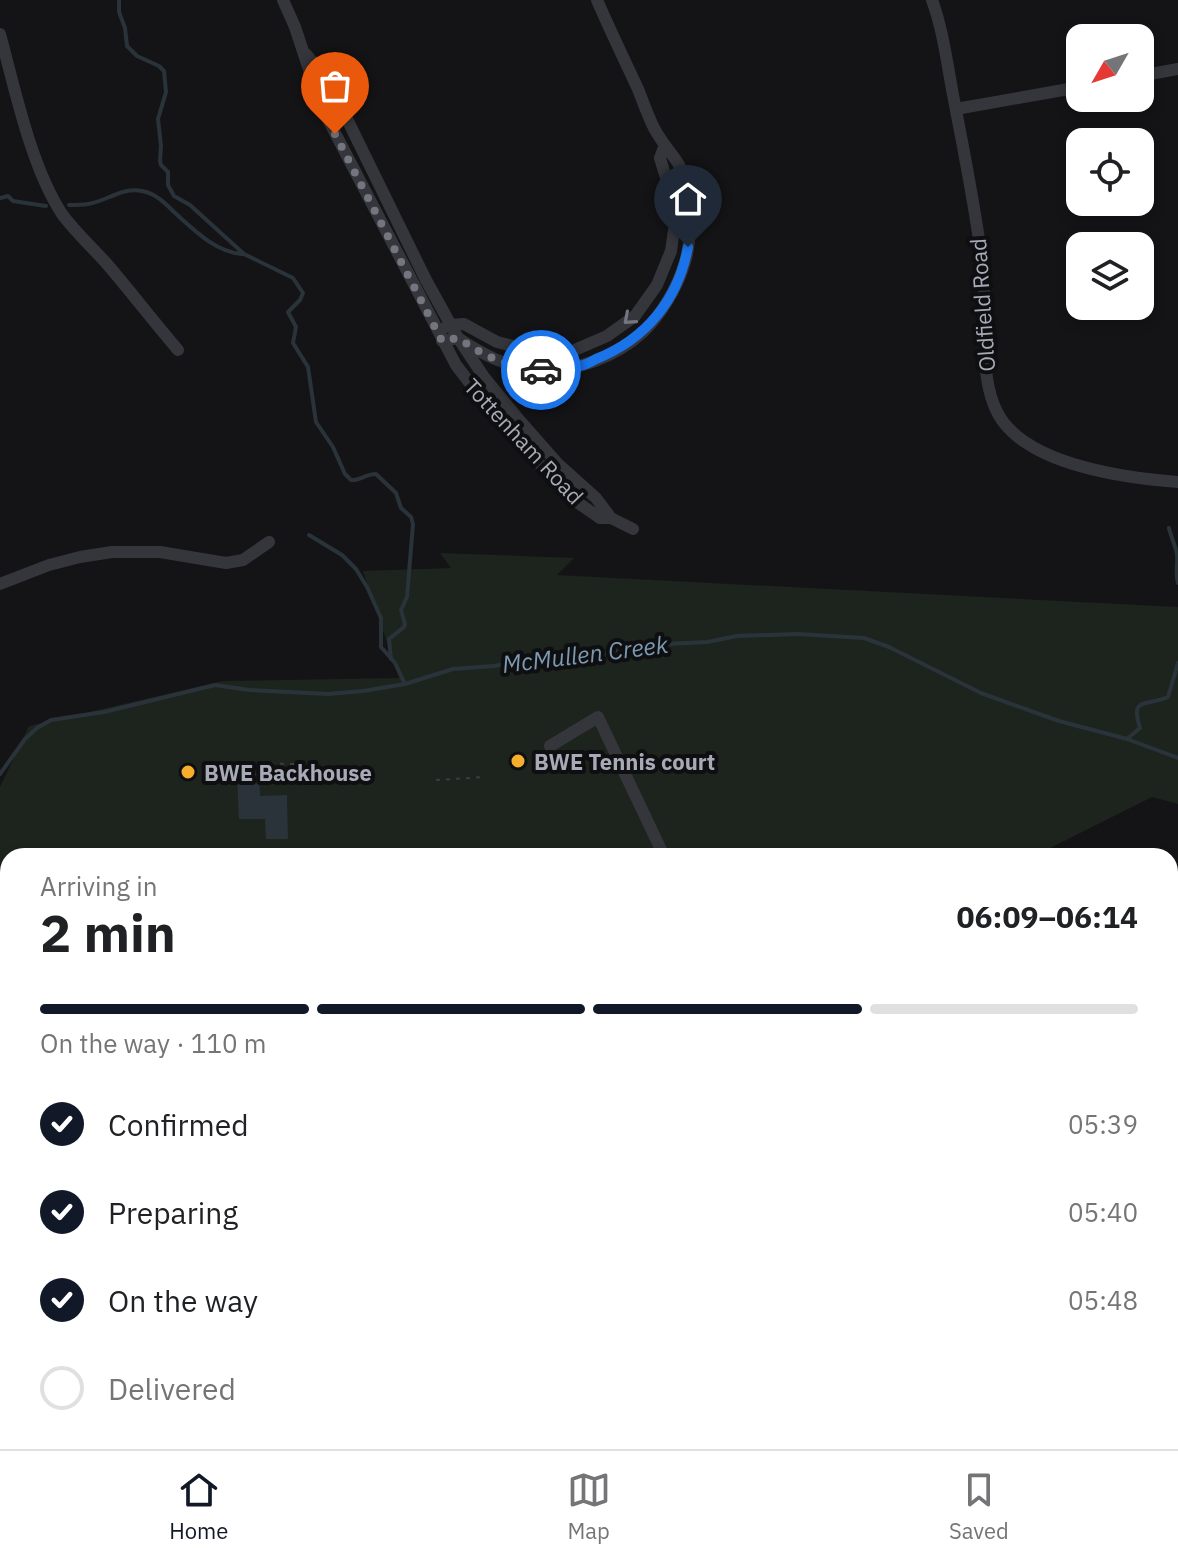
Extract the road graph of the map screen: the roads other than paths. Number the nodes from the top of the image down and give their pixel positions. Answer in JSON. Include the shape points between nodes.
{"nodes":[{"id":1,"x":283,"y":0,"type":"edge"},
{"id":2,"x":597,"y":0,"type":"edge"},
{"id":3,"x":932,"y":0,"type":"edge"},
{"id":4,"x":0,"y":34,"type":"edge"},
{"id":5,"x":302,"y":49,"type":"junction"},
{"id":6,"x":1178,"y":69,"type":"edge"},
{"id":7,"x":1154,"y":73,"type":"edge"},
{"id":8,"x":1066,"y":89,"type":"edge"},
{"id":9,"x":956,"y":109,"type":"junction"},
{"id":10,"x":665,"y":145,"type":"junction"},
{"id":11,"x":451,"y":325,"type":"junction"},
{"id":12,"x":440,"y":336,"type":"junction"},
{"id":13,"x":458,"y":338,"type":"junction"},
{"id":14,"x":178,"y":350,"type":"dead end"},
{"id":15,"x":1178,"y":482,"type":"edge"},
{"id":16,"x":611,"y":518,"type":"junction"},
{"id":17,"x":633,"y":529,"type":"dead end"},
{"id":18,"x":269,"y":542,"type":"dead end"},
{"id":19,"x":0,"y":584,"type":"edge"},
{"id":20,"x":550,"y":746,"type":"dead end"},
{"id":21,"x":660,"y":848,"type":"edge"}],
"edges":[{"from":1,"to":5,"type":"street","name":"Tottenham Road"},
{"from":2,"to":10,"type":"street"},
{"from":3,"to":9,"type":"street","name":"Oldfield Road"},
{"from":4,"to":14,"type":"street","via":[[35,156],[63,215]]},
{"from":5,"to":11,"type":"street","name":"Tottenham Road","via":[[345,115]]},
{"from":5,"to":12,"type":"street","name":"Tottenham Road","via":[[321,106]]},
{"from":6,"to":7,"type":"street"},
{"from":8,"to":9,"type":"street"},
{"from":9,"to":15,"type":"street","name":"Oldfield Road","via":[[982,267],[993,405],[1026,444],[1039,451],[1139,478]]},
{"from":10,"to":11,"type":"street","one_way":true,"via":[[660,158],[675,223],[671,251],[657,285],[635,316],[570,352],[533,351],[497,342],[464,324]]},
{"from":10,"to":13,"type":"street","via":[[685,174],[688,247],[678,282],[644,332],[621,349],[580,366],[538,370],[481,354]]},
{"from":11,"to":12,"type":"street"},
{"from":11,"to":13,"type":"street","name":"Tottenham Road"},
{"from":12,"to":13,"type":"street"},
{"from":12,"to":16,"type":"street","name":"Tottenham Road","via":[[498,420],[574,500],[600,518]]},
{"from":13,"to":16,"type":"street","name":"Tottenham Road","via":[[521,422]]},
{"from":16,"to":17,"type":"street","name":"Tottenham Road"},
{"from":18,"to":19,"type":"street","via":[[243,560],[226,563],[160,552],[112,552],[49,565]]},
{"from":20,"to":21,"type":"street","via":[[598,717]]}]}
